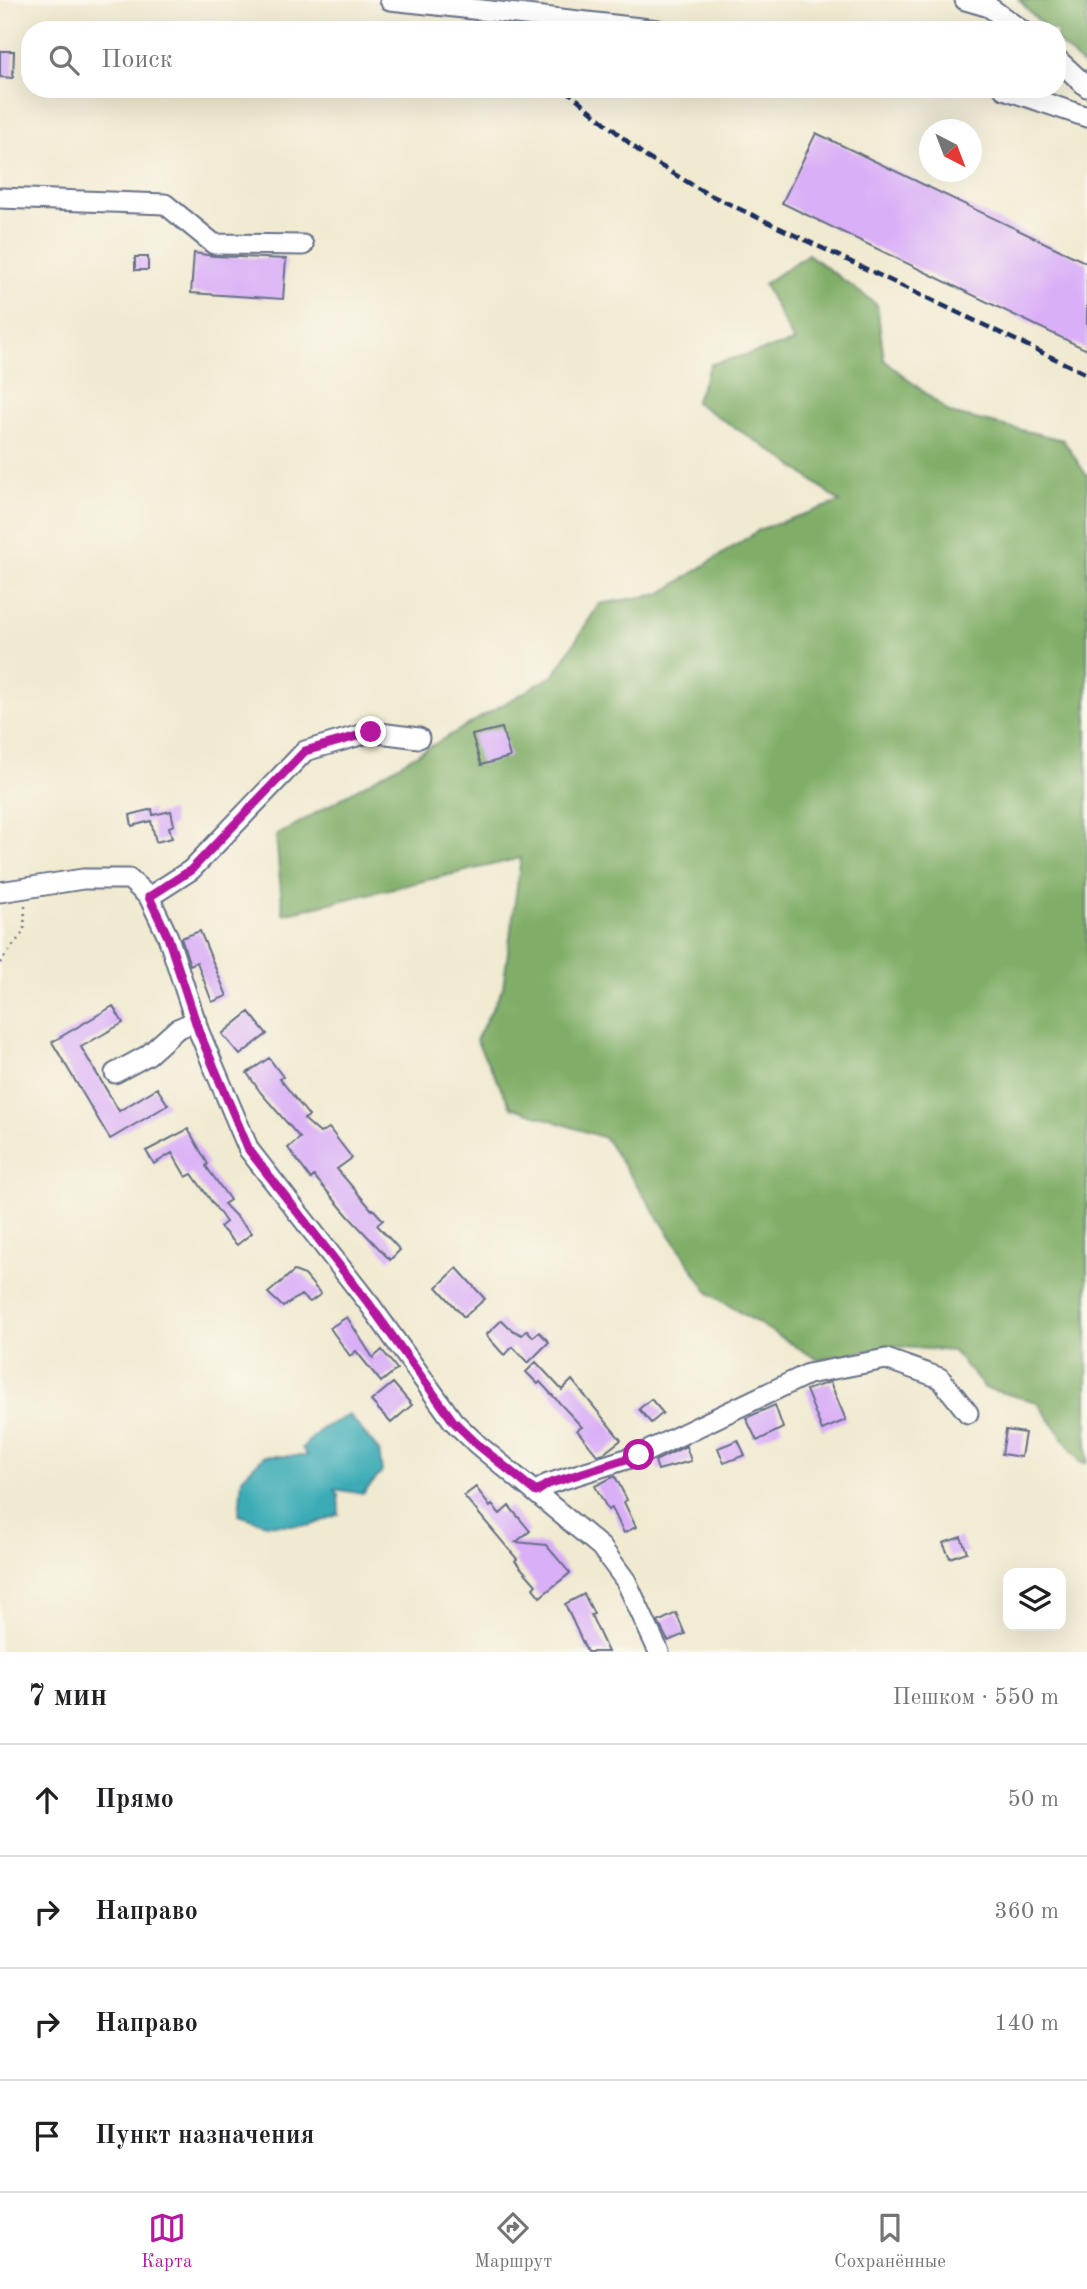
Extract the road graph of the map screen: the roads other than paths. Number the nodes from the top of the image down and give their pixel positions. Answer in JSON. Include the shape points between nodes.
{"nodes":[{"id":1,"x":390,"y":0,"type":"edge"},
{"id":2,"x":965,"y":0,"type":"edge"},
{"id":3,"x":578,"y":21,"type":"edge"},
{"id":4,"x":1008,"y":21,"type":"edge"},
{"id":5,"x":1066,"y":68,"type":"edge"},
{"id":6,"x":1087,"y":87,"type":"edge"},
{"id":7,"x":1031,"y":98,"type":"edge"},
{"id":8,"x":1087,"y":117,"type":"edge"},
{"id":9,"x":0,"y":198,"type":"edge"},
{"id":10,"x":303,"y":245,"type":"dead end"},
{"id":11,"x":419,"y":738,"type":"dead end"},
{"id":12,"x":0,"y":892,"type":"edge"},
{"id":13,"x":149,"y":897,"type":"junction"},
{"id":14,"x":196,"y":1021,"type":"junction"},
{"id":15,"x":116,"y":1073,"type":"dead end"},
{"id":16,"x":968,"y":1413,"type":"dead end"},
{"id":17,"x":536,"y":1492,"type":"junction"},
{"id":18,"x":659,"y":1652,"type":"edge"}],
"edges":[{"from":1,"to":3,"type":"street","bridge":true},
{"from":2,"to":4,"type":"street","via":[[989,7]]},
{"from":5,"to":6,"type":"street"},
{"from":7,"to":8,"type":"street"},
{"from":9,"to":10,"type":"street","via":[[164,204],[214,244]]},
{"from":11,"to":13,"type":"street","via":[[371,732],[305,751],[191,870]]},
{"from":12,"to":13,"type":"street","via":[[83,880],[129,879]]},
{"from":13,"to":14,"type":"street","via":[[168,937]]},
{"from":14,"to":15,"type":"street","via":[[177,1029],[148,1055]]},
{"from":14,"to":17,"type":"street","via":[[249,1150],[453,1421]]},
{"from":16,"to":17,"type":"street","via":[[940,1378],[886,1359],[808,1374],[639,1455]]},
{"from":17,"to":18,"type":"street","via":[[601,1547],[626,1581]]}]}
